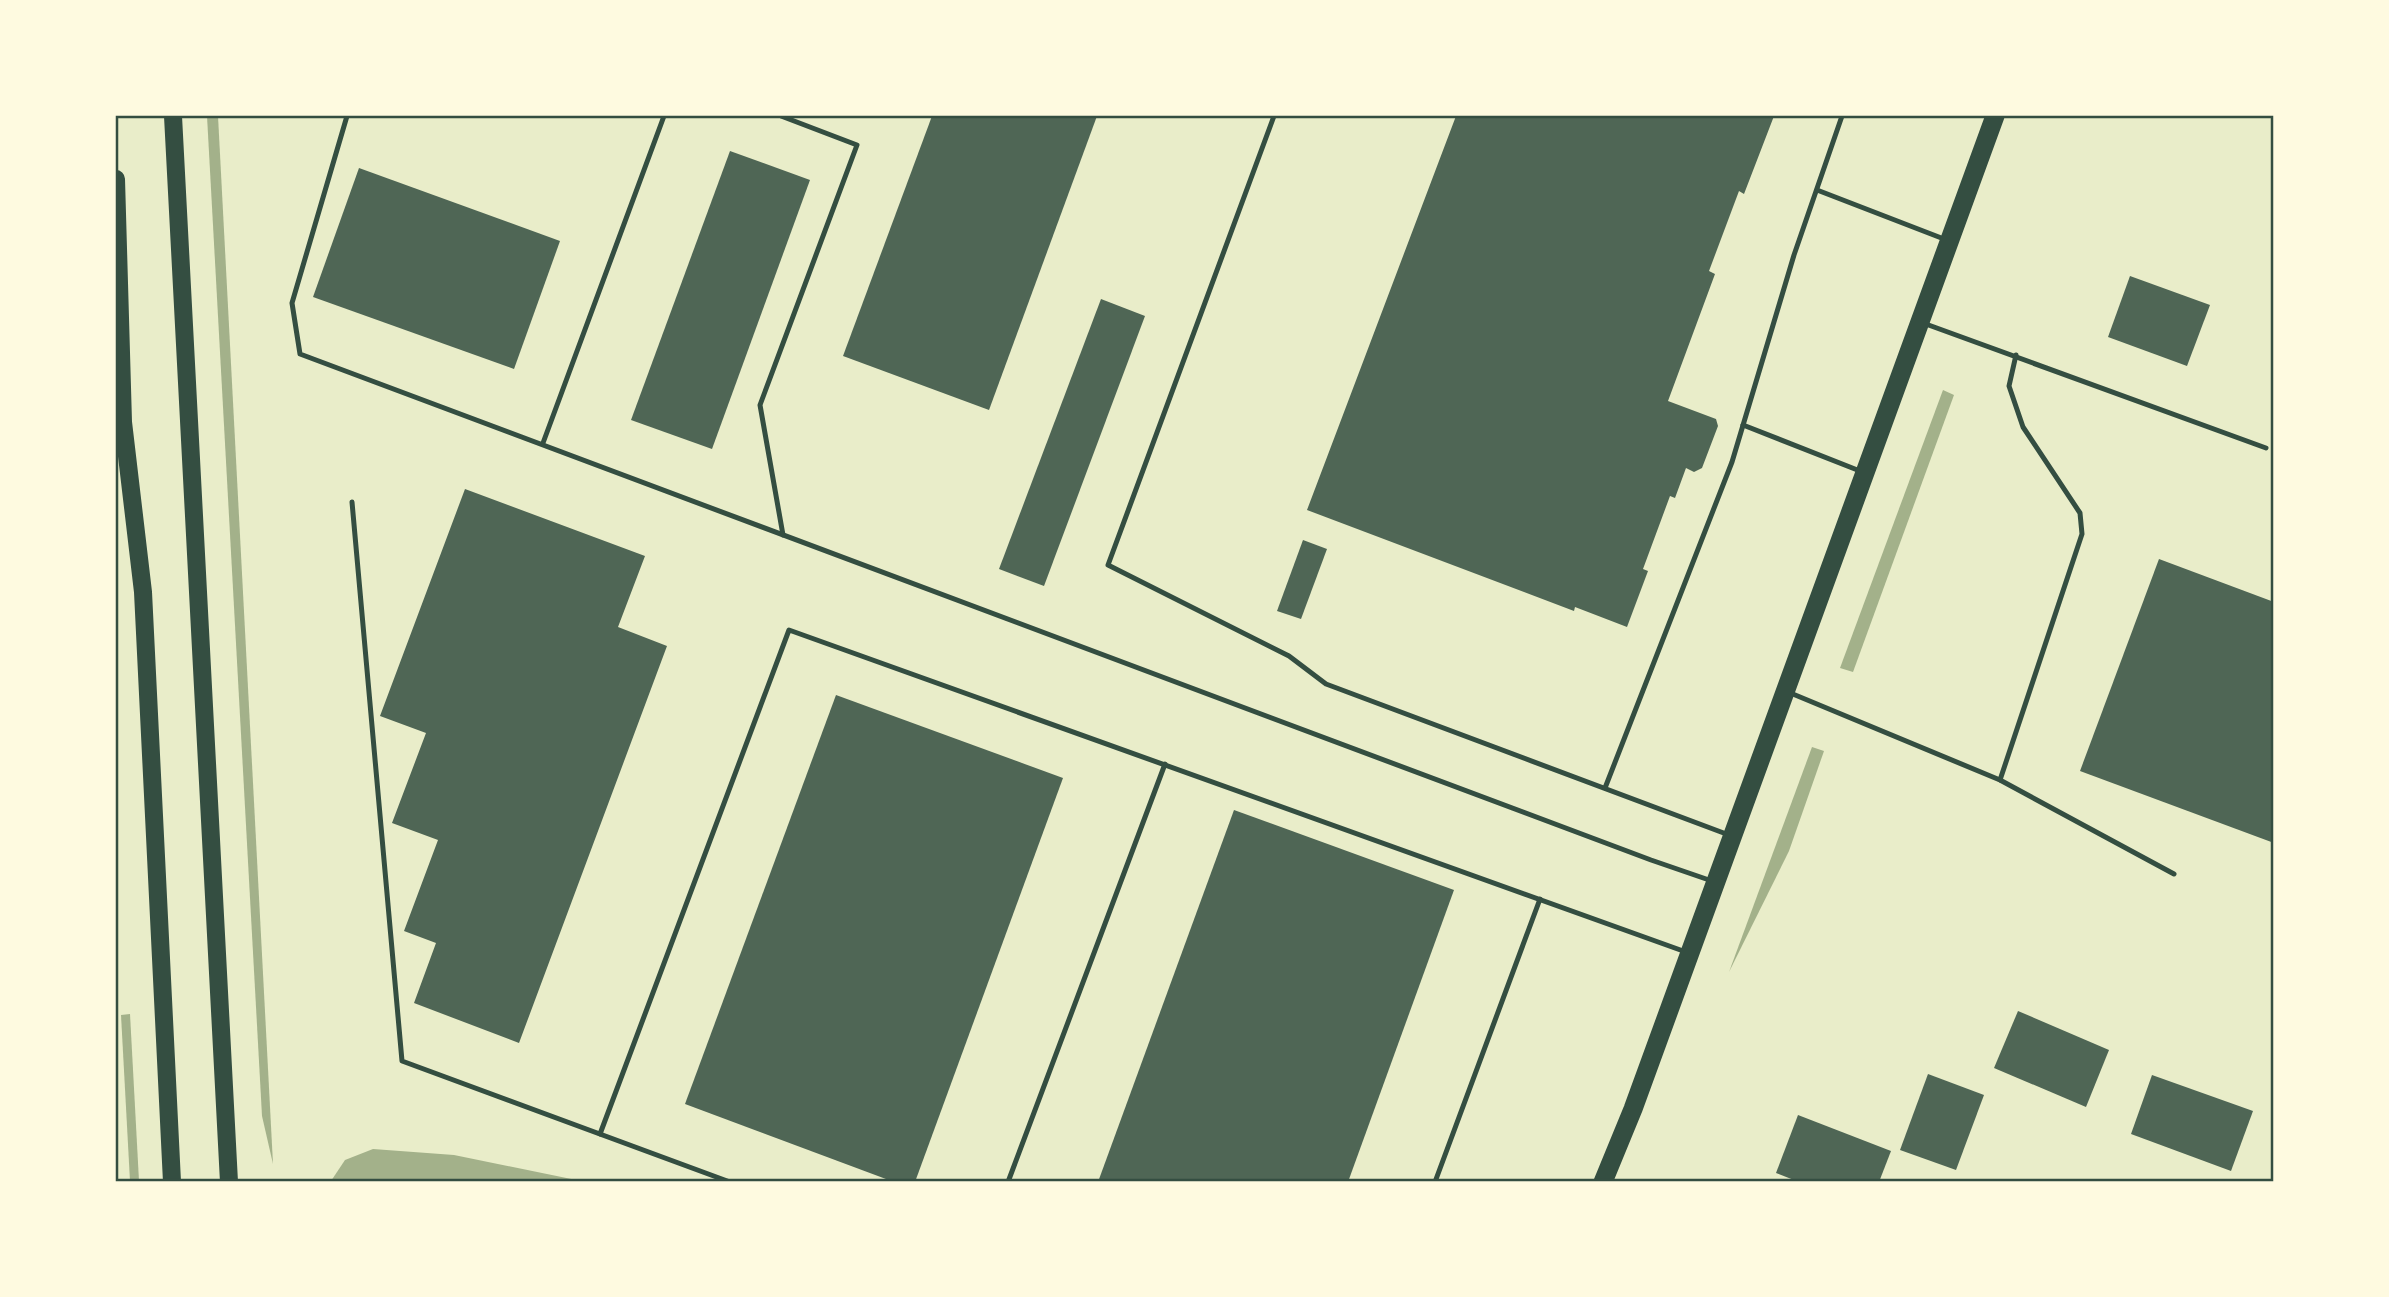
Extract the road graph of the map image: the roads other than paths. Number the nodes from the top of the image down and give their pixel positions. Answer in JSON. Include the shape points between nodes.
{"nodes":[{"id":1,"x":173,"y":116,"type":"edge"},
{"id":2,"x":347,"y":116,"type":"edge"},
{"id":3,"x":664,"y":116,"type":"edge"},
{"id":4,"x":781,"y":116,"type":"edge"},
{"id":5,"x":1274,"y":116,"type":"edge"},
{"id":6,"x":1842,"y":116,"type":"edge"},
{"id":7,"x":1995,"y":116,"type":"edge"},
{"id":8,"x":116,"y":179,"type":"edge"},
{"id":9,"x":1817,"y":190,"type":"junction"},
{"id":10,"x":1949,"y":241,"type":"junction"},
{"id":11,"x":1920,"y":322,"type":"junction"},
{"id":12,"x":2016,"y":355,"type":"junction"},
{"id":13,"x":1743,"y":425,"type":"junction"},
{"id":14,"x":542,"y":443,"type":"junction"},
{"id":15,"x":2266,"y":448,"type":"dead end"},
{"id":16,"x":1865,"y":473,"type":"junction"},
{"id":17,"x":352,"y":502,"type":"dead end"},
{"id":18,"x":783,"y":535,"type":"junction"},
{"id":19,"x":1785,"y":691,"type":"junction"},
{"id":20,"x":1165,"y":764,"type":"junction"},
{"id":21,"x":2000,"y":780,"type":"junction"},
{"id":22,"x":1605,"y":788,"type":"junction"},
{"id":23,"x":1732,"y":835,"type":"junction"},
{"id":24,"x":2174,"y":874,"type":"dead end"},
{"id":25,"x":1715,"y":882,"type":"junction"},
{"id":26,"x":1540,"y":899,"type":"junction"},
{"id":27,"x":1689,"y":953,"type":"junction"},
{"id":28,"x":600,"y":1134,"type":"junction"},
{"id":29,"x":172,"y":1181,"type":"edge"},
{"id":30,"x":229,"y":1181,"type":"edge"},
{"id":31,"x":730,"y":1181,"type":"edge"},
{"id":32,"x":1008,"y":1181,"type":"edge"},
{"id":33,"x":1435,"y":1181,"type":"edge"},
{"id":34,"x":1604,"y":1181,"type":"edge"}],
"edges":[{"from":1,"to":30,"type":"main road"},
{"from":2,"to":14,"type":"lane","via":[[292,303],[300,354]]},
{"from":3,"to":14,"type":"lane"},
{"from":4,"to":18,"type":"lane","via":[[857,145],[760,405]]},
{"from":5,"to":22,"type":"lane","via":[[1108,565],[1289,656],[1326,684]]},
{"from":6,"to":9,"type":"lane"},
{"from":7,"to":10,"type":"highway"},
{"from":8,"to":29,"type":"main road","via":[[123,422],[144,592]]},
{"from":9,"to":10,"type":"lane"},
{"from":9,"to":13,"type":"lane"},
{"from":10,"to":11,"type":"highway"},
{"from":11,"to":12,"type":"lane"},
{"from":11,"to":16,"type":"highway"},
{"from":12,"to":15,"type":"lane"},
{"from":12,"to":21,"type":"lane","via":[[2009,386],[2022,427],[2080,513],[2082,534]]},
{"from":13,"to":16,"type":"lane"},
{"from":13,"to":22,"type":"lane"},
{"from":14,"to":18,"type":"lane"},
{"from":16,"to":19,"type":"highway"},
{"from":17,"to":28,"type":"lane","via":[[402,1060]]},
{"from":18,"to":25,"type":"lane"},
{"from":19,"to":21,"type":"lane"},
{"from":19,"to":23,"type":"highway"},
{"from":20,"to":26,"type":"lane"},
{"from":20,"to":28,"type":"lane","via":[[789,630]]},
{"from":20,"to":32,"type":"lane"},
{"from":21,"to":24,"type":"lane"},
{"from":22,"to":23,"type":"lane"},
{"from":23,"to":25,"type":"highway"},
{"from":25,"to":27,"type":"highway"},
{"from":26,"to":27,"type":"lane"},
{"from":26,"to":33,"type":"lane"},
{"from":27,"to":34,"type":"highway"},
{"from":28,"to":31,"type":"lane"}]}
